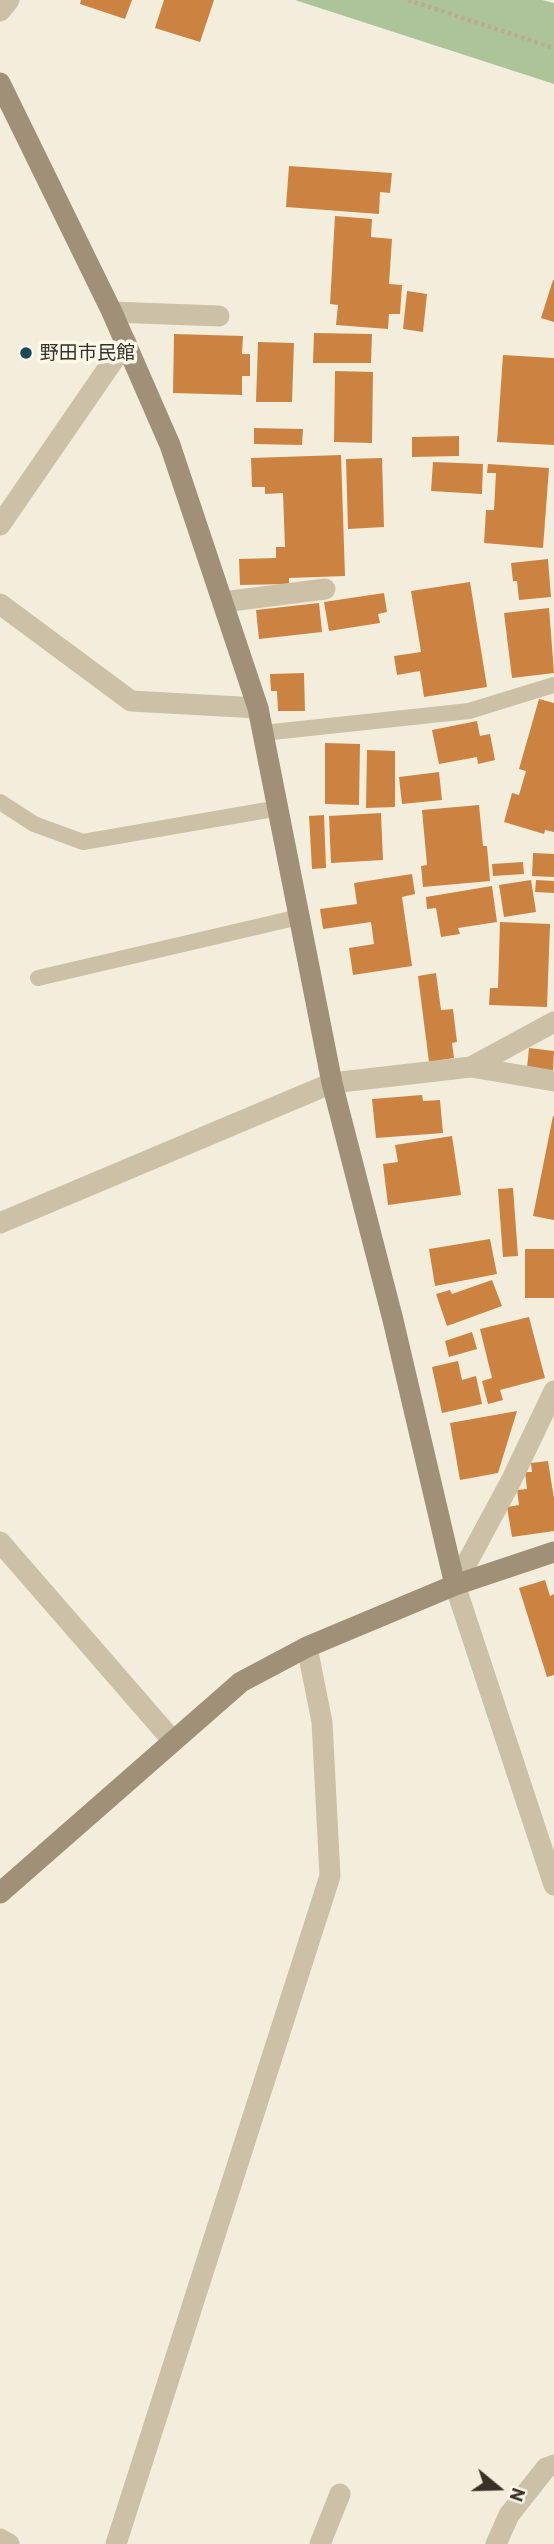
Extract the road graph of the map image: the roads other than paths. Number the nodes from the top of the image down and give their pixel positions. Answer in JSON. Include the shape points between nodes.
{"nodes":[{"id":1,"x":9,"y":0,"type":"edge"},
{"id":2,"x":0,"y":11,"type":"edge"},
{"id":3,"x":0,"y":83,"type":"edge"},
{"id":4,"x":112,"y":312,"type":"junction"},
{"id":5,"x":219,"y":316,"type":"dead end"},
{"id":6,"x":126,"y":342,"type":"junction"},
{"id":7,"x":0,"y":525,"type":"edge"},
{"id":8,"x":325,"y":589,"type":"dead end"},
{"id":9,"x":223,"y":602,"type":"junction"},
{"id":10,"x":0,"y":604,"type":"edge"},
{"id":11,"x":554,"y":685,"type":"edge"},
{"id":12,"x":258,"y":708,"type":"junction"},
{"id":13,"x":262,"y":733,"type":"junction"},
{"id":14,"x":0,"y":802,"type":"edge"},
{"id":15,"x":279,"y":808,"type":"junction"},
{"id":16,"x":299,"y":916,"type":"junction"},
{"id":17,"x":38,"y":978,"type":"dead end"},
{"id":18,"x":554,"y":1022,"type":"edge"},
{"id":19,"x":471,"y":1068,"type":"junction"},
{"id":20,"x":554,"y":1081,"type":"edge"},
{"id":21,"x":332,"y":1083,"type":"junction"},
{"id":22,"x":0,"y":1223,"type":"edge"},
{"id":23,"x":554,"y":1391,"type":"edge"},
{"id":24,"x":0,"y":1542,"type":"edge"},
{"id":25,"x":554,"y":1552,"type":"edge"},
{"id":26,"x":455,"y":1585,"type":"junction"},
{"id":27,"x":307,"y":1647,"type":"junction"},
{"id":28,"x":173,"y":1741,"type":"junction"},
{"id":29,"x":554,"y":1885,"type":"edge"},
{"id":30,"x":0,"y":1893,"type":"edge"},
{"id":31,"x":554,"y":2465,"type":"edge"},
{"id":32,"x":340,"y":2494,"type":"dead end"},
{"id":33,"x":0,"y":2539,"type":"edge"},
{"id":34,"x":9,"y":2544,"type":"edge"},
{"id":35,"x":116,"y":2544,"type":"edge"},
{"id":36,"x":320,"y":2544,"type":"edge"},
{"id":37,"x":496,"y":2544,"type":"edge"}],
"edges":[{"from":1,"to":2,"type":"street"},
{"from":3,"to":4,"type":"street"},
{"from":4,"to":5,"type":"street"},
{"from":4,"to":6,"type":"street"},
{"from":6,"to":7,"type":"street"},
{"from":6,"to":9,"type":"street","via":[[170,445]]},
{"from":8,"to":9,"type":"street"},
{"from":9,"to":12,"type":"street"},
{"from":10,"to":12,"type":"street","via":[[131,701]]},
{"from":11,"to":13,"type":"lane","via":[[469,711]]},
{"from":12,"to":13,"type":"street"},
{"from":13,"to":15,"type":"street"},
{"from":14,"to":15,"type":"lane","via":[[34,824],[82,842]]},
{"from":15,"to":16,"type":"street"},
{"from":16,"to":17,"type":"lane"},
{"from":16,"to":21,"type":"street"},
{"from":18,"to":19,"type":"street"},
{"from":19,"to":20,"type":"street"},
{"from":19,"to":21,"type":"street"},
{"from":21,"to":22,"type":"street"},
{"from":21,"to":26,"type":"street"},
{"from":23,"to":26,"type":"street"},
{"from":24,"to":28,"type":"street"},
{"from":25,"to":26,"type":"street"},
{"from":26,"to":27,"type":"street"},
{"from":26,"to":29,"type":"street"},
{"from":27,"to":28,"type":"street","via":[[241,1682]]},
{"from":27,"to":35,"type":"street","via":[[323,1722],[330,1875]]},
{"from":28,"to":30,"type":"street"},
{"from":31,"to":37,"type":"street","via":[[546,2468],[509,2515]]},
{"from":32,"to":36,"type":"street"},
{"from":33,"to":34,"type":"street"}]}
